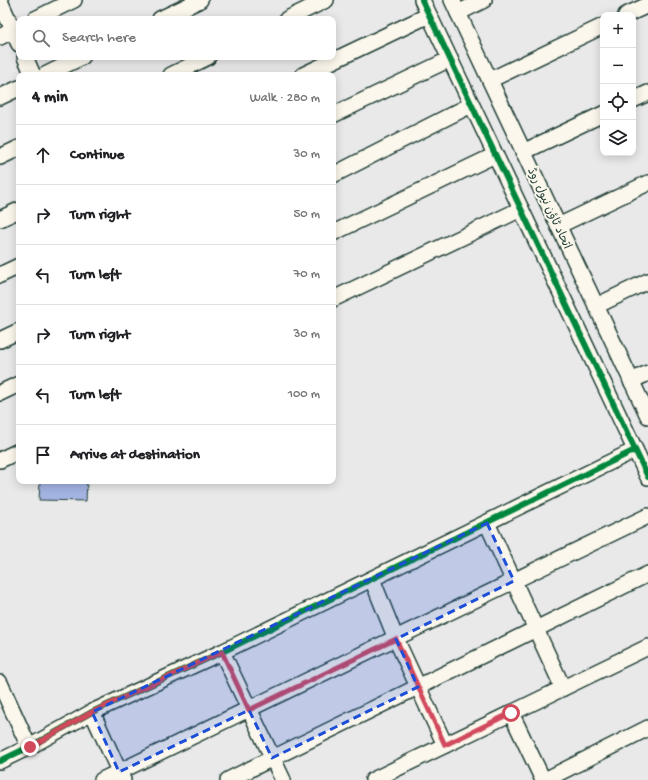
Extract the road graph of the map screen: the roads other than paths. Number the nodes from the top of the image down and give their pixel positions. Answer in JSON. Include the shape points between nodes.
{"nodes":[{"id":1,"x":74,"y":0,"type":"edge"},
{"id":2,"x":200,"y":0,"type":"edge"},
{"id":3,"x":326,"y":0,"type":"edge"},
{"id":4,"x":422,"y":0,"type":"edge"},
{"id":5,"x":484,"y":0,"type":"edge"},
{"id":6,"x":0,"y":1,"type":"edge"},
{"id":7,"x":648,"y":5,"type":"edge"},
{"id":8,"x":455,"y":6,"type":"edge"},
{"id":9,"x":633,"y":12,"type":"edge"},
{"id":10,"x":429,"y":15,"type":"junction"},
{"id":11,"x":41,"y":16,"type":"edge"},
{"id":12,"x":166,"y":16,"type":"edge"},
{"id":13,"x":293,"y":16,"type":"edge"},
{"id":14,"x":600,"y":27,"type":"edge"},
{"id":15,"x":13,"y":34,"type":"edge"},
{"id":16,"x":450,"y":58,"type":"junction"},
{"id":17,"x":336,"y":59,"type":"edge"},
{"id":18,"x":26,"y":60,"type":"edge"},
{"id":19,"x":76,"y":60,"type":"edge"},
{"id":20,"x":202,"y":60,"type":"edge"},
{"id":21,"x":334,"y":60,"type":"edge"},
{"id":22,"x":32,"y":72,"type":"edge"},
{"id":23,"x":51,"y":72,"type":"edge"},
{"id":24,"x":177,"y":72,"type":"edge"},
{"id":25,"x":308,"y":72,"type":"edge"},
{"id":26,"x":490,"y":80,"type":"junction"},
{"id":27,"x":16,"y":89,"type":"edge"},
{"id":28,"x":648,"y":93,"type":"edge"},
{"id":29,"x":0,"y":97,"type":"edge"},
{"id":30,"x":636,"y":99,"type":"edge"},
{"id":31,"x":471,"y":105,"type":"junction"},
{"id":32,"x":336,"y":114,"type":"edge"},
{"id":33,"x":600,"y":115,"type":"edge"},
{"id":34,"x":16,"y":149,"type":"edge"},
{"id":35,"x":523,"y":152,"type":"junction"},
{"id":36,"x":495,"y":155,"type":"junction"},
{"id":37,"x":0,"y":157,"type":"edge"},
{"id":38,"x":336,"y":173,"type":"edge"},
{"id":39,"x":648,"y":183,"type":"edge"},
{"id":40,"x":521,"y":208,"type":"junction"},
{"id":41,"x":16,"y":211,"type":"edge"},
{"id":42,"x":0,"y":219,"type":"edge"},
{"id":43,"x":558,"y":226,"type":"junction"},
{"id":44,"x":336,"y":232,"type":"edge"},
{"id":45,"x":16,"y":267,"type":"edge"},
{"id":46,"x":0,"y":275,"type":"edge"},
{"id":47,"x":648,"y":281,"type":"edge"},
{"id":48,"x":336,"y":298,"type":"edge"},
{"id":49,"x":596,"y":306,"type":"junction"},
{"id":50,"x":16,"y":332,"type":"edge"},
{"id":51,"x":0,"y":340,"type":"edge"},
{"id":52,"x":648,"y":372,"type":"edge"},
{"id":53,"x":631,"y":381,"type":"junction"},
{"id":54,"x":16,"y":385,"type":"edge"},
{"id":55,"x":0,"y":393,"type":"edge"},
{"id":56,"x":648,"y":416,"type":"edge"},
{"id":57,"x":635,"y":450,"type":"junction"},
{"id":58,"x":16,"y":452,"type":"edge"},
{"id":59,"x":0,"y":460,"type":"edge"},
{"id":60,"x":648,"y":477,"type":"edge"},
{"id":61,"x":648,"y":516,"type":"edge"},
{"id":62,"x":487,"y":523,"type":"junction"},
{"id":63,"x":648,"y":574,"type":"edge"},
{"id":64,"x":372,"y":579,"type":"junction"},
{"id":65,"x":514,"y":581,"type":"junction"},
{"id":66,"x":536,"y":629,"type":"junction"},
{"id":67,"x":396,"y":639,"type":"junction"},
{"id":68,"x":648,"y":647,"type":"edge"},
{"id":69,"x":222,"y":652,"type":"junction"},
{"id":70,"x":0,"y":683,"type":"edge"},
{"id":71,"x":418,"y":687,"type":"junction"},
{"id":72,"x":563,"y":688,"type":"junction"},
{"id":73,"x":5,"y":705,"type":"edge"},
{"id":74,"x":249,"y":710,"type":"junction"},
{"id":75,"x":92,"y":712,"type":"junction"},
{"id":76,"x":511,"y":713,"type":"junction"},
{"id":77,"x":648,"y":728,"type":"edge"},
{"id":78,"x":445,"y":745,"type":"junction"},
{"id":79,"x":30,"y":747,"type":"junction"},
{"id":80,"x":272,"y":758,"type":"junction"},
{"id":81,"x":0,"y":761,"type":"edge"},
{"id":82,"x":121,"y":776,"type":"edge"},
{"id":83,"x":102,"y":780,"type":"edge"},
{"id":84,"x":228,"y":780,"type":"edge"},
{"id":85,"x":283,"y":780,"type":"edge"},
{"id":86,"x":373,"y":780,"type":"edge"},
{"id":87,"x":544,"y":780,"type":"edge"}],
"edges":[{"from":1,"to":11,"type":"street"},
{"from":2,"to":12,"type":"street"},
{"from":3,"to":13,"type":"street"},
{"from":4,"to":10,"type":"street"},
{"from":5,"to":8,"type":"street"},
{"from":6,"to":15,"type":"street"},
{"from":7,"to":9,"type":"street"},
{"from":8,"to":26,"type":"street","name":"اتحاد ٹاؤن نیول روڈ"},
{"from":10,"to":16,"type":"street"},
{"from":10,"to":17,"type":"street"},
{"from":14,"to":26,"type":"street"},
{"from":16,"to":31,"type":"street"},
{"from":16,"to":32,"type":"street"},
{"from":18,"to":22,"type":"street"},
{"from":19,"to":23,"type":"street"},
{"from":20,"to":24,"type":"street"},
{"from":21,"to":25,"type":"street"},
{"from":26,"to":35,"type":"street","name":"اتحاد ٹاؤن نیول روڈ"},
{"from":27,"to":29,"type":"street"},
{"from":28,"to":30,"type":"street"},
{"from":31,"to":36,"type":"street"},
{"from":31,"to":38,"type":"street"},
{"from":33,"to":35,"type":"street"},
{"from":34,"to":37,"type":"street"},
{"from":35,"to":43,"type":"street","name":"اتحاد ٹاؤن نیول روڈ"},
{"from":36,"to":40,"type":"street"},
{"from":36,"to":44,"type":"street"},
{"from":39,"to":43,"type":"street"},
{"from":40,"to":48,"type":"street"},
{"from":40,"to":57,"type":"street"},
{"from":41,"to":42,"type":"street"},
{"from":43,"to":49,"type":"street","name":"اتحاد ٹاؤن نیول روڈ"},
{"from":45,"to":46,"type":"street"},
{"from":47,"to":49,"type":"street"},
{"from":49,"to":53,"type":"street","name":"اتحاد ٹاؤن نیول روڈ"},
{"from":50,"to":51,"type":"street"},
{"from":52,"to":53,"type":"street"},
{"from":53,"to":56,"type":"street","name":"اتحاد ٹاؤن نیول روڈ"},
{"from":54,"to":55,"type":"street"},
{"from":57,"to":60,"type":"street"},
{"from":57,"to":62,"type":"street"},
{"from":58,"to":59,"type":"street"},
{"from":61,"to":65,"type":"street"},
{"from":62,"to":64,"type":"street"},
{"from":62,"to":65,"type":"street"},
{"from":63,"to":66,"type":"street"},
{"from":64,"to":67,"type":"street"},
{"from":64,"to":69,"type":"street"},
{"from":65,"to":66,"type":"street"},
{"from":65,"to":67,"type":"street"},
{"from":66,"to":71,"type":"street"},
{"from":66,"to":72,"type":"street"},
{"from":67,"to":71,"type":"street"},
{"from":67,"to":74,"type":"street"},
{"from":68,"to":72,"type":"street"},
{"from":69,"to":74,"type":"street"},
{"from":69,"to":75,"type":"street"},
{"from":70,"to":73,"type":"street"},
{"from":71,"to":78,"type":"street"},
{"from":71,"to":80,"type":"street"},
{"from":72,"to":76,"type":"street"},
{"from":73,"to":79,"type":"street"},
{"from":74,"to":80,"type":"street"},
{"from":74,"to":82,"type":"street"},
{"from":75,"to":79,"type":"street"},
{"from":75,"to":82,"type":"street"},
{"from":76,"to":78,"type":"street"},
{"from":76,"to":87,"type":"street"},
{"from":77,"to":87,"type":"street"},
{"from":78,"to":86,"type":"street"},
{"from":79,"to":81,"type":"street"},
{"from":80,"to":84,"type":"street"},
{"from":80,"to":85,"type":"street"},
{"from":82,"to":83,"type":"street"}]}
